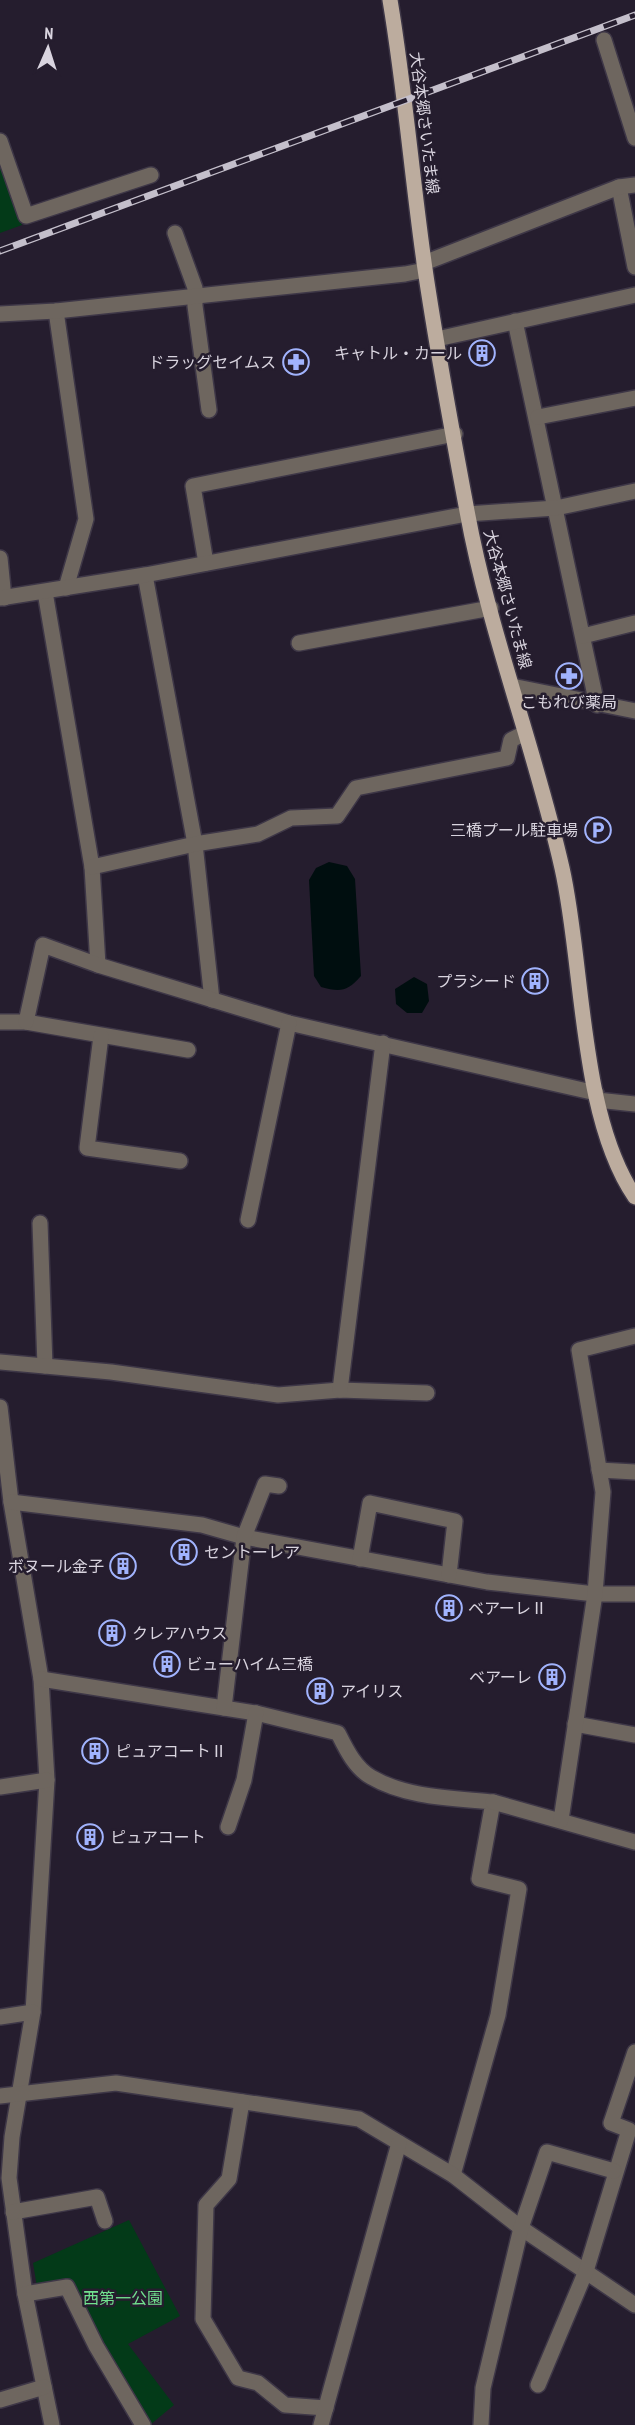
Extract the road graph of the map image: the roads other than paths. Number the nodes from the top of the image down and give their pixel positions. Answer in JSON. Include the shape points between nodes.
{"nodes":[{"id":1,"x":390,"y":0,"type":"edge"},
{"id":2,"x":604,"y":40,"type":"dead end"},
{"id":3,"x":635,"y":138,"type":"edge"},
{"id":4,"x":0,"y":141,"type":"edge"},
{"id":5,"x":151,"y":175,"type":"dead end"},
{"id":6,"x":635,"y":185,"type":"edge"},
{"id":7,"x":619,"y":187,"type":"junction"},
{"id":8,"x":176,"y":234,"type":"dead end"},
{"id":9,"x":425,"y":267,"type":"junction"},
{"id":10,"x":635,"y":267,"type":"edge"},
{"id":11,"x":635,"y":295,"type":"edge"},
{"id":12,"x":195,"y":296,"type":"junction"},
{"id":13,"x":56,"y":311,"type":"junction"},
{"id":14,"x":0,"y":314,"type":"edge"},
{"id":15,"x":515,"y":321,"type":"junction"},
{"id":16,"x":437,"y":339,"type":"junction"},
{"id":17,"x":635,"y":398,"type":"edge"},
{"id":18,"x":209,"y":411,"type":"dead end"},
{"id":19,"x":538,"y":417,"type":"junction"},
{"id":20,"x":455,"y":434,"type":"junction"},
{"id":21,"x":635,"y":491,"type":"edge"},
{"id":22,"x":556,"y":508,"type":"junction"},
{"id":23,"x":467,"y":514,"type":"junction"},
{"id":24,"x":0,"y":558,"type":"edge"},
{"id":25,"x":206,"y":563,"type":"junction"},
{"id":26,"x":145,"y":574,"type":"junction"},
{"id":27,"x":66,"y":588,"type":"junction"},
{"id":28,"x":45,"y":592,"type":"junction"},
{"id":29,"x":2,"y":598,"type":"edge"},
{"id":30,"x":491,"y":608,"type":"junction"},
{"id":31,"x":635,"y":623,"type":"edge"},
{"id":32,"x":583,"y":636,"type":"junction"},
{"id":33,"x":299,"y":643,"type":"dead end"},
{"id":34,"x":512,"y":686,"type":"junction"},
{"id":35,"x":597,"y":705,"type":"junction"},
{"id":36,"x":635,"y":711,"type":"edge"},
{"id":37,"x":525,"y":733,"type":"junction"},
{"id":38,"x":195,"y":844,"type":"junction"},
{"id":39,"x":92,"y":867,"type":"junction"},
{"id":40,"x":98,"y":965,"type":"junction"},
{"id":41,"x":212,"y":1000,"type":"junction"},
{"id":42,"x":0,"y":1022,"type":"edge"},
{"id":43,"x":26,"y":1022,"type":"junction"},
{"id":44,"x":289,"y":1023,"type":"junction"},
{"id":45,"x":101,"y":1036,"type":"junction"},
{"id":46,"x":383,"y":1043,"type":"junction"},
{"id":47,"x":188,"y":1050,"type":"dead end"},
{"id":48,"x":596,"y":1096,"type":"junction"},
{"id":49,"x":635,"y":1104,"type":"edge"},
{"id":50,"x":180,"y":1161,"type":"dead end"},
{"id":51,"x":635,"y":1197,"type":"edge"},
{"id":52,"x":248,"y":1220,"type":"dead end"},
{"id":53,"x":40,"y":1223,"type":"dead end"},
{"id":54,"x":635,"y":1336,"type":"edge"},
{"id":55,"x":0,"y":1362,"type":"edge"},
{"id":56,"x":45,"y":1366,"type":"junction"},
{"id":57,"x":340,"y":1390,"type":"junction"},
{"id":58,"x":427,"y":1394,"type":"dead end"},
{"id":59,"x":0,"y":1407,"type":"edge"},
{"id":60,"x":1,"y":1428,"type":"edge"},
{"id":61,"x":599,"y":1470,"type":"junction"},
{"id":62,"x":635,"y":1472,"type":"edge"},
{"id":63,"x":279,"y":1486,"type":"dead end"},
{"id":64,"x":11,"y":1502,"type":"junction"},
{"id":65,"x":244,"y":1537,"type":"junction"},
{"id":66,"x":360,"y":1559,"type":"junction"},
{"id":67,"x":449,"y":1575,"type":"junction"},
{"id":68,"x":595,"y":1594,"type":"junction"},
{"id":69,"x":635,"y":1594,"type":"edge"},
{"id":70,"x":41,"y":1679,"type":"junction"},
{"id":71,"x":224,"y":1708,"type":"junction"},
{"id":72,"x":256,"y":1713,"type":"junction"},
{"id":73,"x":576,"y":1724,"type":"junction"},
{"id":74,"x":635,"y":1735,"type":"edge"},
{"id":75,"x":47,"y":1780,"type":"junction"},
{"id":76,"x":0,"y":1787,"type":"edge"},
{"id":77,"x":493,"y":1802,"type":"junction"},
{"id":78,"x":561,"y":1820,"type":"junction"},
{"id":79,"x":228,"y":1827,"type":"dead end"},
{"id":80,"x":635,"y":1842,"type":"edge"},
{"id":81,"x":33,"y":2012,"type":"junction"},
{"id":82,"x":0,"y":2017,"type":"edge"},
{"id":83,"x":635,"y":2052,"type":"edge"},
{"id":84,"x":21,"y":2093,"type":"junction"},
{"id":85,"x":0,"y":2096,"type":"edge"},
{"id":86,"x":242,"y":2102,"type":"junction"},
{"id":87,"x":632,"y":2131,"type":"edge"},
{"id":88,"x":399,"y":2143,"type":"junction"},
{"id":89,"x":614,"y":2171,"type":"junction"},
{"id":90,"x":453,"y":2175,"type":"junction"},
{"id":91,"x":13,"y":2212,"type":"junction"},
{"id":92,"x":105,"y":2222,"type":"dead end"},
{"id":93,"x":522,"y":2228,"type":"junction"},
{"id":94,"x":586,"y":2271,"type":"junction"},
{"id":95,"x":25,"y":2294,"type":"junction"},
{"id":96,"x":635,"y":2305,"type":"edge"},
{"id":97,"x":538,"y":2385,"type":"dead end"},
{"id":98,"x":44,"y":2387,"type":"junction"},
{"id":99,"x":0,"y":2400,"type":"edge"},
{"id":100,"x":326,"y":2408,"type":"junction"},
{"id":101,"x":52,"y":2425,"type":"edge"},
{"id":102,"x":143,"y":2425,"type":"edge"},
{"id":103,"x":321,"y":2425,"type":"edge"},
{"id":104,"x":481,"y":2425,"type":"edge"}],
"edges":[{"from":1,"to":9,"type":"main road","name":"大谷本郷さいたま線"},
{"from":2,"to":3,"type":"street"},
{"from":4,"to":5,"type":"street","via":[[26,216]]},
{"from":6,"to":7,"type":"street"},
{"from":7,"to":9,"type":"street"},
{"from":7,"to":10,"type":"street"},
{"from":8,"to":12,"type":"street"},
{"from":9,"to":12,"type":"street","via":[[405,274]]},
{"from":9,"to":16,"type":"main road","name":"大谷本郷さいたま線"},
{"from":11,"to":15,"type":"street"},
{"from":12,"to":13,"type":"street"},
{"from":12,"to":18,"type":"street"},
{"from":13,"to":14,"type":"street"},
{"from":13,"to":27,"type":"street","via":[[86,519]]},
{"from":15,"to":16,"type":"street"},
{"from":15,"to":19,"type":"street"},
{"from":16,"to":20,"type":"main road","name":"大谷本郷さいたま線"},
{"from":17,"to":19,"type":"street"},
{"from":19,"to":22,"type":"street"},
{"from":20,"to":23,"type":"main road","name":"大谷本郷さいたま線"},
{"from":20,"to":25,"type":"street","via":[[193,486]]},
{"from":21,"to":22,"type":"street"},
{"from":22,"to":23,"type":"street"},
{"from":22,"to":32,"type":"street"},
{"from":23,"to":25,"type":"street"},
{"from":23,"to":30,"type":"main road","name":"大谷本郷さいたま線"},
{"from":24,"to":29,"type":"street"},
{"from":25,"to":26,"type":"street"},
{"from":26,"to":27,"type":"street"},
{"from":26,"to":38,"type":"street"},
{"from":27,"to":28,"type":"street"},
{"from":28,"to":29,"type":"street"},
{"from":28,"to":39,"type":"street"},
{"from":30,"to":33,"type":"street"},
{"from":30,"to":34,"type":"main road","name":"大谷本郷さいたま線"},
{"from":31,"to":32,"type":"street"},
{"from":32,"to":35,"type":"street"},
{"from":34,"to":35,"type":"street"},
{"from":34,"to":37,"type":"main road","name":"大谷本郷さいたま線"},
{"from":35,"to":36,"type":"street"},
{"from":37,"to":38,"type":"street","via":[[512,740],[507,758],[356,788],[337,816],[291,818],[258,834]]},
{"from":37,"to":48,"type":"main road","name":"大谷本郷さいたま線","via":[[562,870]]},
{"from":38,"to":39,"type":"street"},
{"from":38,"to":41,"type":"street"},
{"from":39,"to":40,"type":"street"},
{"from":40,"to":41,"type":"street"},
{"from":40,"to":43,"type":"street","via":[[43,945]]},
{"from":41,"to":44,"type":"street"},
{"from":42,"to":43,"type":"street"},
{"from":43,"to":45,"type":"street"},
{"from":44,"to":46,"type":"street"},
{"from":44,"to":52,"type":"street"},
{"from":45,"to":47,"type":"street"},
{"from":45,"to":50,"type":"street","via":[[87,1148]]},
{"from":46,"to":48,"type":"street"},
{"from":46,"to":57,"type":"street"},
{"from":48,"to":49,"type":"street"},
{"from":48,"to":51,"type":"main road","name":"大谷本郷さいたま線","via":[[626,1183]]},
{"from":53,"to":56,"type":"street"},
{"from":54,"to":61,"type":"street","via":[[579,1350]]},
{"from":55,"to":56,"type":"street"},
{"from":56,"to":57,"type":"street","via":[[278,1395]]},
{"from":57,"to":58,"type":"street"},
{"from":59,"to":60,"type":"street"},
{"from":60,"to":64,"type":"street"},
{"from":61,"to":62,"type":"street"},
{"from":61,"to":68,"type":"street","via":[[603,1492]]},
{"from":63,"to":65,"type":"street","via":[[265,1484]]},
{"from":64,"to":65,"type":"street","via":[[202,1525]]},
{"from":64,"to":70,"type":"street"},
{"from":65,"to":66,"type":"street"},
{"from":65,"to":71,"type":"street"},
{"from":66,"to":67,"type":"street"},
{"from":66,"to":67,"type":"street","via":[[370,1503],[455,1521]]},
{"from":67,"to":68,"type":"street"},
{"from":68,"to":69,"type":"street"},
{"from":68,"to":73,"type":"street"},
{"from":70,"to":71,"type":"street"},
{"from":70,"to":75,"type":"street"},
{"from":71,"to":72,"type":"street"},
{"from":72,"to":77,"type":"street","via":[[338,1733],[350,1757],[369,1777],[411,1793]]},
{"from":72,"to":79,"type":"street","via":[[244,1780]]},
{"from":73,"to":74,"type":"street"},
{"from":73,"to":78,"type":"street"},
{"from":75,"to":76,"type":"street"},
{"from":75,"to":81,"type":"street"},
{"from":77,"to":78,"type":"street"},
{"from":77,"to":90,"type":"street","via":[[479,1879],[519,1889],[498,2015]]},
{"from":78,"to":80,"type":"street"},
{"from":81,"to":82,"type":"street"},
{"from":81,"to":84,"type":"street"},
{"from":83,"to":87,"type":"street","via":[[611,2123]]},
{"from":84,"to":85,"type":"street"},
{"from":84,"to":86,"type":"street","via":[[116,2083]]},
{"from":84,"to":91,"type":"street","via":[[9,2178]]},
{"from":86,"to":88,"type":"street","via":[[359,2120]]},
{"from":86,"to":100,"type":"street","via":[[228,2179],[206,2205],[203,2319],[238,2378],[258,2383],[285,2405]]},
{"from":87,"to":89,"type":"street"},
{"from":88,"to":90,"type":"street"},
{"from":88,"to":100,"type":"street"},
{"from":89,"to":93,"type":"street","via":[[547,2152]]},
{"from":89,"to":94,"type":"street"},
{"from":90,"to":93,"type":"street"},
{"from":91,"to":92,"type":"street","via":[[98,2198]]},
{"from":91,"to":95,"type":"street"},
{"from":93,"to":94,"type":"street"},
{"from":93,"to":104,"type":"street","via":[[483,2388]]},
{"from":94,"to":96,"type":"street"},
{"from":94,"to":97,"type":"street"},
{"from":95,"to":98,"type":"street"},
{"from":95,"to":102,"type":"street","via":[[67,2287],[96,2346]]},
{"from":98,"to":99,"type":"street"},
{"from":98,"to":101,"type":"street"},
{"from":100,"to":103,"type":"street"}]}
